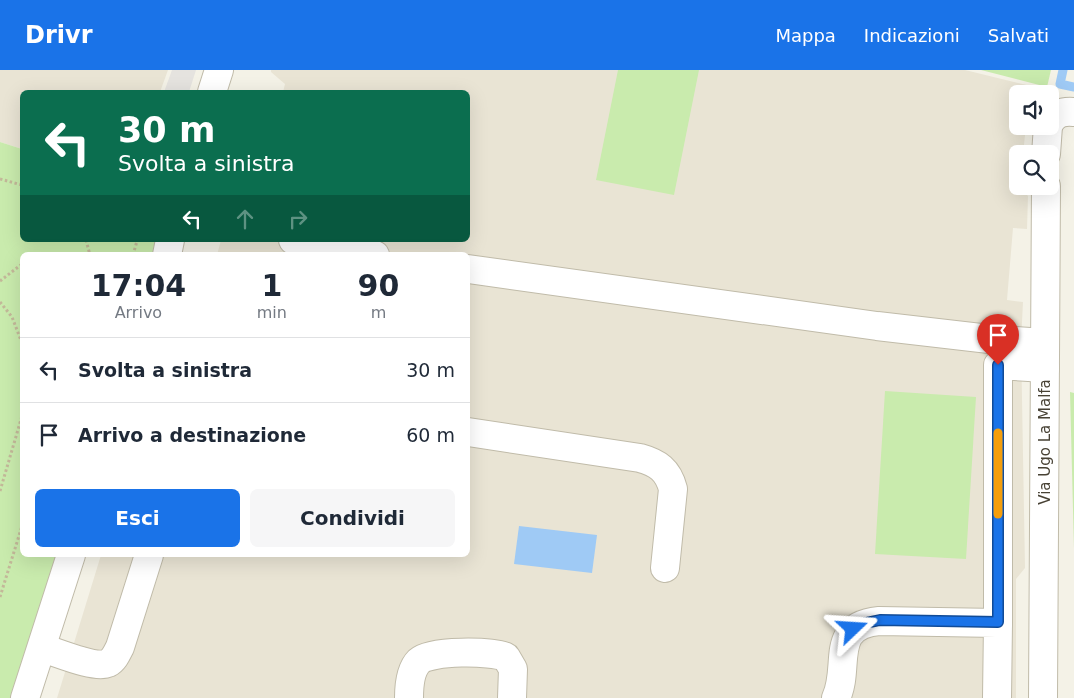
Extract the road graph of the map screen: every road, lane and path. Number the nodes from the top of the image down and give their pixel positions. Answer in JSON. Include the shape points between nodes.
{"nodes":[{"id":1,"x":219,"y":70,"type":"edge"},
{"id":2,"x":213,"y":90,"type":"edge"},
{"id":3,"x":0,"y":179,"type":"edge"},
{"id":4,"x":20,"y":184,"type":"edge"},
{"id":5,"x":1046,"y":195,"type":"edge"},
{"id":6,"x":301,"y":242,"type":"edge"},
{"id":7,"x":357,"y":252,"type":"edge"},
{"id":8,"x":20,"y":266,"type":"edge"},
{"id":9,"x":470,"y":269,"type":"edge"},
{"id":10,"x":0,"y":282,"type":"edge"},
{"id":11,"x":0,"y":302,"type":"edge"},
{"id":12,"x":20,"y":338,"type":"edge"},
{"id":13,"x":1045,"y":356,"type":"junction"},
{"id":14,"x":20,"y":423,"type":"edge"},
{"id":15,"x":470,"y":432,"type":"edge"},
{"id":16,"x":0,"y":491,"type":"edge"},
{"id":17,"x":20,"y":532,"type":"edge"},
{"id":18,"x":71,"y":557,"type":"edge"},
{"id":19,"x":148,"y":557,"type":"edge"},
{"id":20,"x":665,"y":568,"type":"dead end"},
{"id":21,"x":0,"y":597,"type":"edge"},
{"id":22,"x":998,"y":622,"type":"junction"},
{"id":23,"x":42,"y":648,"type":"junction"},
{"id":24,"x":25,"y":698,"type":"edge"},
{"id":25,"x":409,"y":698,"type":"edge"},
{"id":26,"x":512,"y":698,"type":"edge"},
{"id":27,"x":836,"y":698,"type":"edge"},
{"id":28,"x":997,"y":698,"type":"edge"},
{"id":29,"x":1043,"y":698,"type":"edge"}],
"edges":[{"from":1,"to":2,"type":"street"},
{"from":3,"to":4,"type":"path"},
{"from":5,"to":13,"type":"street","name":"Via Ugo La Malfa"},
{"from":6,"to":7,"type":"street"},
{"from":8,"to":10,"type":"path"},
{"from":9,"to":13,"type":"street","via":[[877,326]]},
{"from":11,"to":12,"type":"path","via":[[12,316]]},
{"from":13,"to":22,"type":"street","via":[[998,365]]},
{"from":13,"to":29,"type":"street","name":"Via Ugo La Malfa"},
{"from":14,"to":16,"type":"path"},
{"from":15,"to":20,"type":"street","via":[[640,458],[660,466],[673,489]]},
{"from":17,"to":21,"type":"path"},
{"from":18,"to":23,"type":"street"},
{"from":19,"to":23,"type":"street","via":[[120,647],[112,660],[98,664]]},
{"from":22,"to":27,"type":"street","via":[[880,620],[861,624],[853,629],[844,647]]},
{"from":22,"to":28,"type":"street"},
{"from":23,"to":24,"type":"street"},
{"from":25,"to":26,"type":"street","via":[[410,679],[420,661],[448,653],[506,657],[514,669]]}]}
